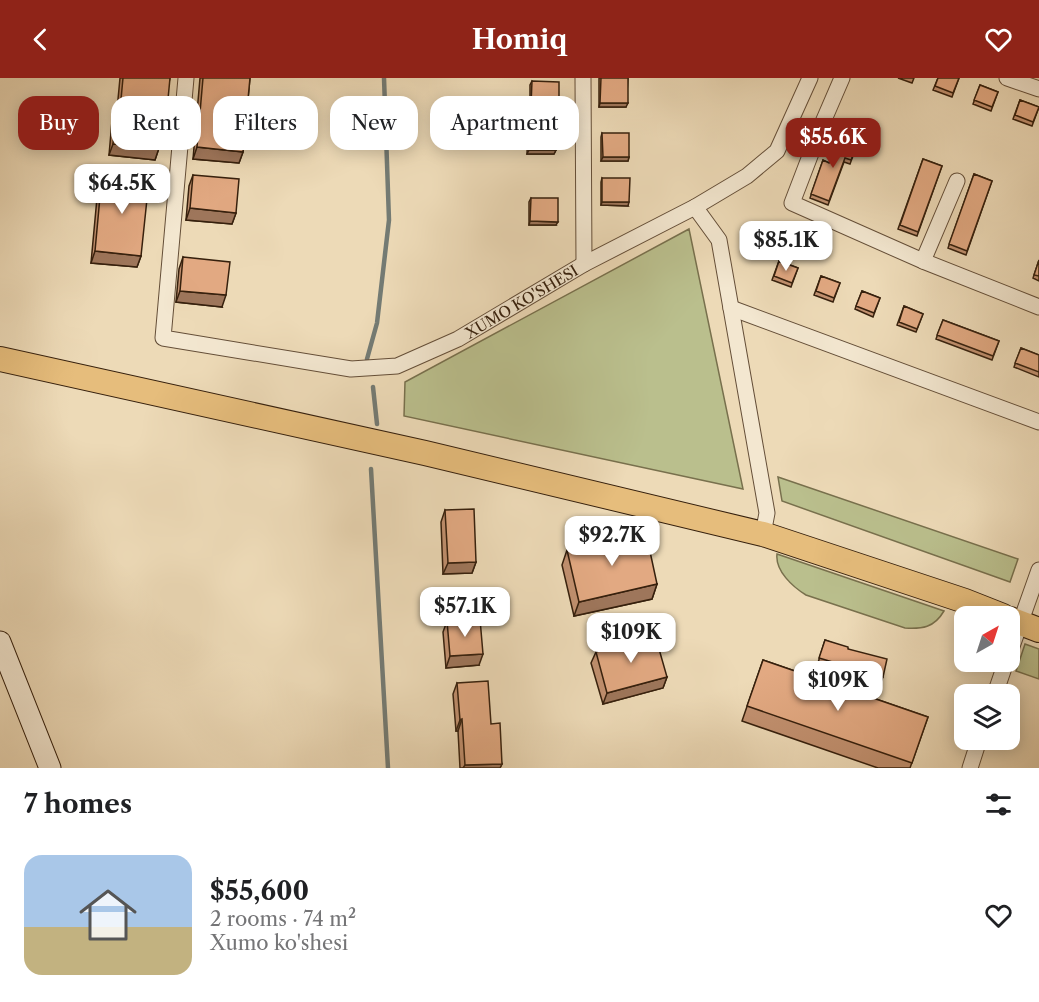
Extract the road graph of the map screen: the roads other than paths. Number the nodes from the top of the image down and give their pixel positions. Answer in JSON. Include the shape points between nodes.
{"nodes":[{"id":1,"x":186,"y":78,"type":"edge"},
{"id":2,"x":583,"y":78,"type":"edge"},
{"id":3,"x":810,"y":78,"type":"edge"},
{"id":4,"x":842,"y":78,"type":"edge"},
{"id":5,"x":1007,"y":78,"type":"edge"},
{"id":6,"x":1039,"y":89,"type":"edge"},
{"id":7,"x":957,"y":181,"type":"dead end"},
{"id":8,"x":695,"y":207,"type":"junction"},
{"id":9,"x":923,"y":261,"type":"junction"},
{"id":10,"x":584,"y":264,"type":"junction"},
{"id":11,"x":1039,"y":307,"type":"edge"},
{"id":12,"x":732,"y":308,"type":"junction"},
{"id":13,"x":0,"y":359,"type":"edge"},
{"id":14,"x":1039,"y":422,"type":"edge"},
{"id":15,"x":763,"y":534,"type":"junction"},
{"id":16,"x":1039,"y":570,"type":"edge"},
{"id":17,"x":978,"y":606,"type":"edge"},
{"id":18,"x":1020,"y":617,"type":"edge"},
{"id":19,"x":0,"y":642,"type":"edge"},
{"id":20,"x":976,"y":750,"type":"edge"},
{"id":21,"x":50,"y":768,"type":"edge"},
{"id":22,"x":970,"y":768,"type":"edge"}],
"edges":[{"from":1,"to":10,"type":"street","name":"XUMO KO'SHESI","via":[[162,338],[351,369],[397,366],[458,339]]},
{"from":2,"to":10,"type":"street"},
{"from":3,"to":8,"type":"street","name":"XUMO KO'SHESI","via":[[777,151],[747,176]]},
{"from":4,"to":9,"type":"street","via":[[792,203]]},
{"from":5,"to":6,"type":"street"},
{"from":7,"to":9,"type":"street"},
{"from":8,"to":10,"type":"street","name":"XUMO KO'SHESI"},
{"from":8,"to":12,"type":"street","via":[[719,240]]},
{"from":9,"to":11,"type":"street"},
{"from":12,"to":14,"type":"street"},
{"from":12,"to":15,"type":"street","via":[[767,513]]},
{"from":13,"to":15,"type":"main road","via":[[425,453]]},
{"from":15,"to":17,"type":"main road"},
{"from":16,"to":18,"type":"street"},
{"from":19,"to":21,"type":"street"},
{"from":20,"to":22,"type":"street"}]}
